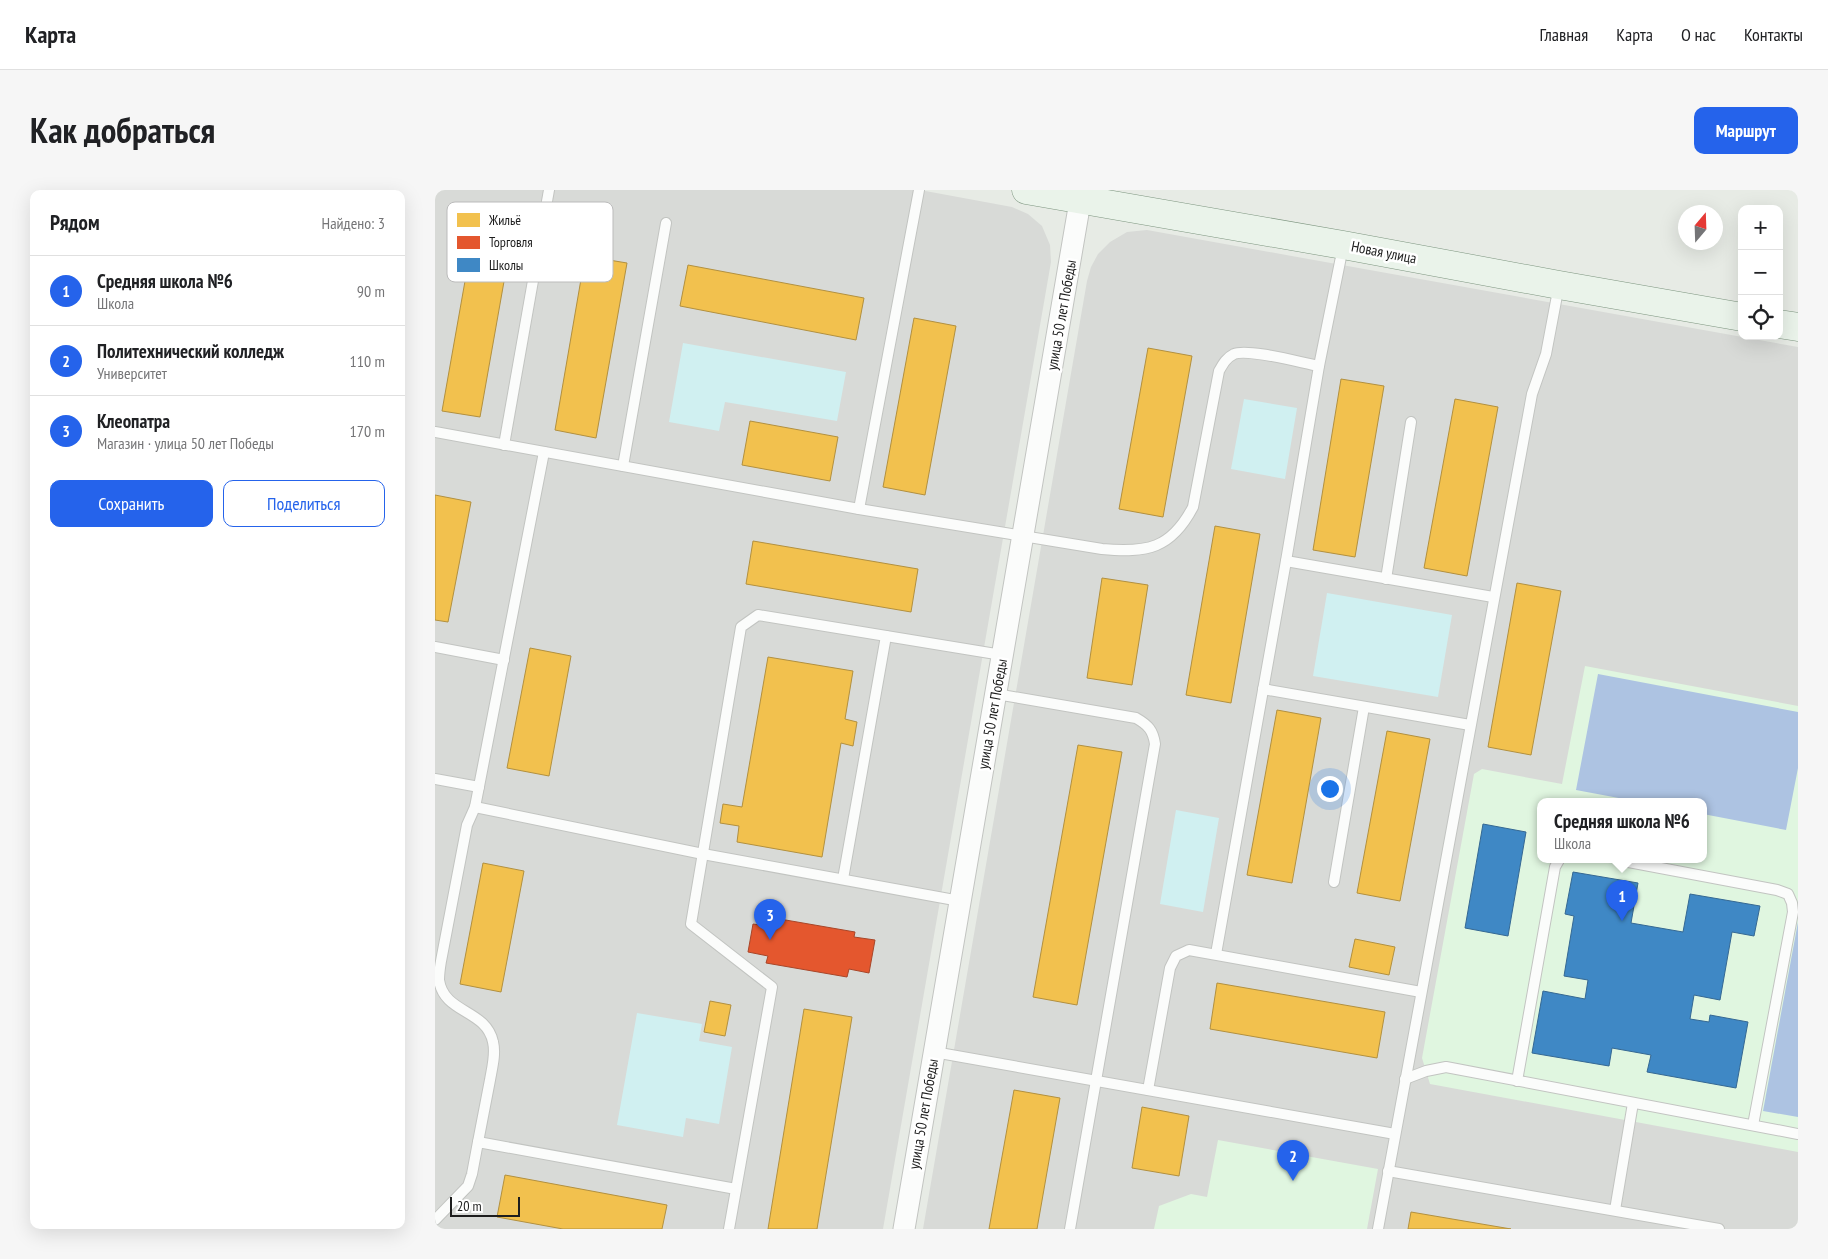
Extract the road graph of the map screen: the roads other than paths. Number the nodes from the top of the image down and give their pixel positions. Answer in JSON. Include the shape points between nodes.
{"nodes":[{"id":1,"x":919,"y":190,"type":"edge"},
{"id":2,"x":1026,"y":190,"type":"edge"},
{"id":3,"x":1081,"y":195,"type":"edge"},
{"id":4,"x":666,"y":223,"type":"dead end"},
{"id":5,"x":1343,"y":245,"type":"junction"},
{"id":6,"x":533,"y":282,"type":"edge"},
{"id":7,"x":1559,"y":285,"type":"junction"},
{"id":8,"x":1738,"y":316,"type":"edge"},
{"id":9,"x":1783,"y":325,"type":"edge"},
{"id":10,"x":1798,"y":327,"type":"edge"},
{"id":11,"x":1319,"y":366,"type":"junction"},
{"id":12,"x":1411,"y":422,"type":"dead end"},
{"id":13,"x":435,"y":432,"type":"edge"},
{"id":14,"x":504,"y":445,"type":"junction"},
{"id":15,"x":544,"y":452,"type":"junction"},
{"id":16,"x":623,"y":466,"type":"junction"},
{"id":17,"x":859,"y":509,"type":"junction"},
{"id":18,"x":1023,"y":536,"type":"junction"},
{"id":19,"x":1286,"y":562,"type":"junction"},
{"id":20,"x":1385,"y":579,"type":"junction"},
{"id":21,"x":1493,"y":596,"type":"junction"},
{"id":22,"x":886,"y":636,"type":"junction"},
{"id":23,"x":435,"y":647,"type":"edge"},
{"id":24,"x":1002,"y":656,"type":"junction"},
{"id":25,"x":504,"y":660,"type":"junction"},
{"id":26,"x":1263,"y":689,"type":"junction"},
{"id":27,"x":996,"y":694,"type":"junction"},
{"id":28,"x":1364,"y":707,"type":"junction"},
{"id":29,"x":1470,"y":726,"type":"junction"},
{"id":30,"x":435,"y":778,"type":"edge"},
{"id":31,"x":479,"y":787,"type":"junction"},
{"id":32,"x":475,"y":807,"type":"junction"},
{"id":33,"x":703,"y":854,"type":"junction"},
{"id":34,"x":1557,"y":863,"type":"edge"},
{"id":35,"x":1634,"y":863,"type":"edge"},
{"id":36,"x":843,"y":879,"type":"junction"},
{"id":37,"x":1334,"y":882,"type":"dead end"},
{"id":38,"x":960,"y":901,"type":"junction"},
{"id":39,"x":1216,"y":954,"type":"junction"},
{"id":40,"x":438,"y":960,"type":"edge"},
{"id":41,"x":1421,"y":992,"type":"junction"},
{"id":42,"x":934,"y":1052,"type":"junction"},
{"id":43,"x":1405,"y":1079,"type":"junction"},
{"id":44,"x":1097,"y":1081,"type":"junction"},
{"id":45,"x":1517,"y":1081,"type":"junction"},
{"id":46,"x":1148,"y":1090,"type":"junction"},
{"id":47,"x":1633,"y":1103,"type":"junction"},
{"id":48,"x":1753,"y":1125,"type":"junction"},
{"id":49,"x":1395,"y":1134,"type":"junction"},
{"id":50,"x":1798,"y":1134,"type":"edge"},
{"id":51,"x":479,"y":1142,"type":"junction"},
{"id":52,"x":1389,"y":1171,"type":"junction"},
{"id":53,"x":736,"y":1189,"type":"junction"},
{"id":54,"x":1615,"y":1210,"type":"junction"},
{"id":55,"x":435,"y":1220,"type":"edge"},
{"id":56,"x":729,"y":1229,"type":"edge"},
{"id":57,"x":904,"y":1229,"type":"edge"},
{"id":58,"x":1070,"y":1229,"type":"edge"},
{"id":59,"x":1378,"y":1229,"type":"edge"},
{"id":60,"x":1719,"y":1229,"type":"edge"}],
"edges":[{"from":1,"to":17,"type":"lane"},
{"from":2,"to":3,"type":"street","name":"Новая улица"},
{"from":3,"to":5,"type":"street","name":"Новая улица"},
{"from":3,"to":18,"type":"street","name":"улица 50 лет Победы"},
{"from":4,"to":16,"type":"lane"},
{"from":5,"to":7,"type":"street","name":"Новая улица"},
{"from":5,"to":11,"type":"lane"},
{"from":6,"to":14,"type":"lane"},
{"from":7,"to":8,"type":"street","name":"Новая улица"},
{"from":7,"to":21,"type":"lane","via":[[1546,354],[1532,394]]},
{"from":9,"to":10,"type":"street"},
{"from":11,"to":18,"type":"lane","via":[[1250,353],[1236,353],[1226,359],[1219,371],[1193,507],[1173,536],[1157,546],[1121,551]]},
{"from":11,"to":19,"type":"lane"},
{"from":12,"to":20,"type":"lane"},
{"from":13,"to":14,"type":"lane"},
{"from":14,"to":15,"type":"lane"},
{"from":15,"to":16,"type":"lane"},
{"from":15,"to":25,"type":"lane"},
{"from":16,"to":17,"type":"lane"},
{"from":17,"to":18,"type":"lane"},
{"from":18,"to":24,"type":"street","name":"улица 50 лет Победы"},
{"from":19,"to":20,"type":"lane"},
{"from":19,"to":26,"type":"lane"},
{"from":20,"to":21,"type":"lane"},
{"from":21,"to":29,"type":"lane"},
{"from":22,"to":24,"type":"lane"},
{"from":22,"to":33,"type":"lane","via":[[758,615],[741,627]]},
{"from":22,"to":36,"type":"lane"},
{"from":23,"to":25,"type":"lane"},
{"from":24,"to":27,"type":"street","name":"улица 50 лет Победы"},
{"from":25,"to":31,"type":"lane"},
{"from":26,"to":28,"type":"lane"},
{"from":26,"to":39,"type":"lane"},
{"from":27,"to":38,"type":"street","name":"улица 50 лет Победы"},
{"from":27,"to":44,"type":"lane","via":[[1136,718],[1153,732],[1155,744]]},
{"from":28,"to":29,"type":"lane"},
{"from":28,"to":37,"type":"lane"},
{"from":29,"to":41,"type":"lane"},
{"from":30,"to":31,"type":"lane"},
{"from":31,"to":32,"type":"lane"},
{"from":32,"to":33,"type":"lane"},
{"from":32,"to":40,"type":"lane","via":[[467,825]]},
{"from":33,"to":36,"type":"lane"},
{"from":33,"to":53,"type":"lane","via":[[691,924],[772,987]]},
{"from":34,"to":45,"type":"lane"},
{"from":35,"to":48,"type":"lane","via":[[1788,894],[1793,912]]},
{"from":36,"to":38,"type":"lane"},
{"from":38,"to":42,"type":"street","name":"улица 50 лет Победы"},
{"from":39,"to":41,"type":"lane"},
{"from":39,"to":46,"type":"lane","via":[[1189,950],[1176,956],[1170,968]]},
{"from":40,"to":51,"type":"lane","via":[[439,980],[448,1001],[476,1017],[493,1041]]},
{"from":41,"to":43,"type":"lane"},
{"from":42,"to":44,"type":"lane"},
{"from":42,"to":57,"type":"street","name":"улица 50 лет Победы"},
{"from":43,"to":45,"type":"lane","via":[[1446,1067]]},
{"from":43,"to":49,"type":"lane"},
{"from":44,"to":46,"type":"lane"},
{"from":44,"to":58,"type":"lane"},
{"from":45,"to":47,"type":"lane"},
{"from":46,"to":49,"type":"lane"},
{"from":47,"to":48,"type":"lane"},
{"from":47,"to":54,"type":"lane"},
{"from":48,"to":50,"type":"lane"},
{"from":49,"to":52,"type":"lane"},
{"from":51,"to":53,"type":"lane"},
{"from":51,"to":55,"type":"lane","via":[[468,1186]]},
{"from":52,"to":54,"type":"lane"},
{"from":52,"to":59,"type":"lane"},
{"from":53,"to":56,"type":"lane"},
{"from":54,"to":60,"type":"lane"}]}
